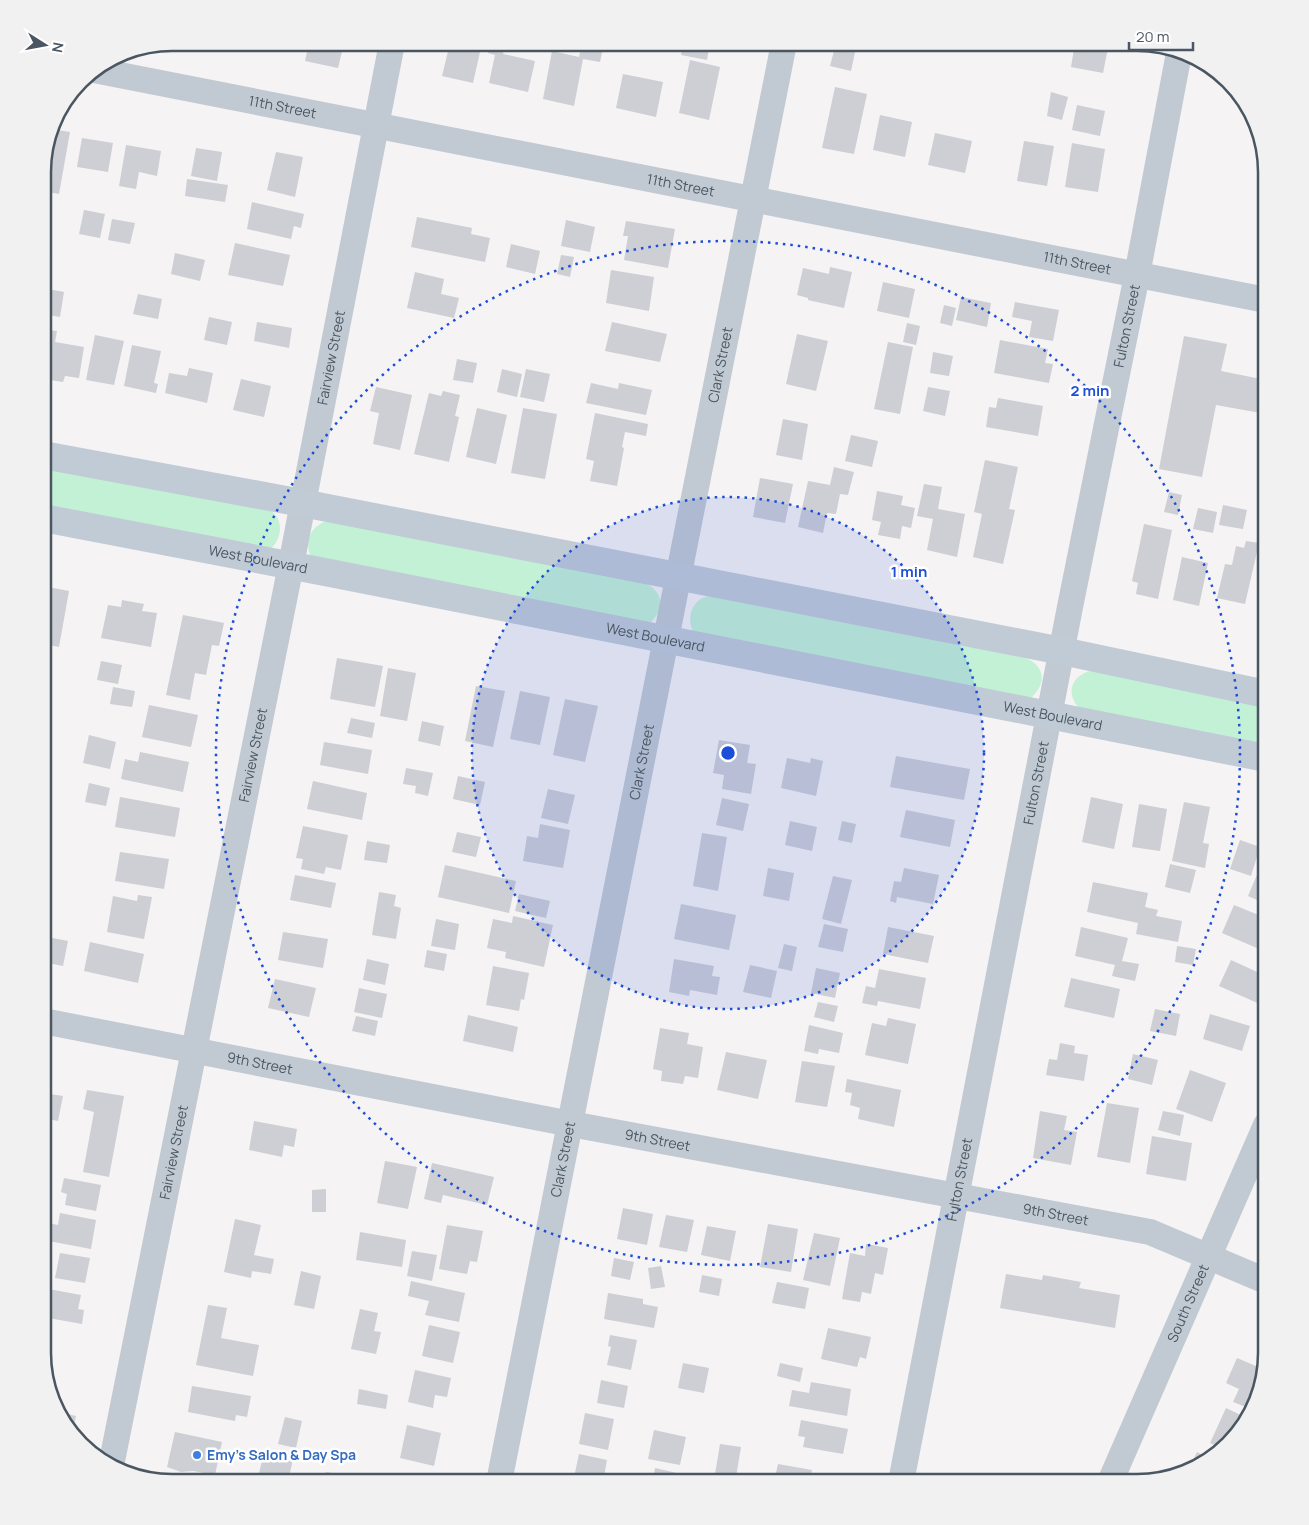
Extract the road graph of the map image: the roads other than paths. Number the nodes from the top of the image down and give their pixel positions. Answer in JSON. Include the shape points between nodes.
{"nodes":[{"id":1,"x":390,"y":52,"type":"edge"},
{"id":2,"x":782,"y":52,"type":"edge"},
{"id":3,"x":1178,"y":59,"type":"edge"},
{"id":4,"x":105,"y":72,"type":"edge"},
{"id":5,"x":376,"y":124,"type":"junction"},
{"id":6,"x":754,"y":198,"type":"junction"},
{"id":7,"x":1137,"y":275,"type":"junction"},
{"id":8,"x":1258,"y":298,"type":"edge"},
{"id":9,"x":52,"y":457,"type":"edge"},
{"id":10,"x":302,"y":503,"type":"junction"},
{"id":11,"x":52,"y":520,"type":"edge"},
{"id":12,"x":291,"y":565,"type":"junction"},
{"id":13,"x":678,"y":578,"type":"junction"},
{"id":14,"x":666,"y":640,"type":"junction"},
{"id":15,"x":1062,"y":651,"type":"junction"},
{"id":16,"x":1258,"y":692,"type":"edge"},
{"id":17,"x":1051,"y":714,"type":"junction"},
{"id":18,"x":1258,"y":756,"type":"edge"},
{"id":19,"x":51,"y":1023,"type":"edge"},
{"id":20,"x":193,"y":1050,"type":"junction"},
{"id":21,"x":571,"y":1124,"type":"junction"},
{"id":22,"x":1258,"y":1143,"type":"edge"},
{"id":23,"x":956,"y":1197,"type":"junction"},
{"id":24,"x":1209,"y":1256,"type":"junction"},
{"id":25,"x":1258,"y":1277,"type":"edge"},
{"id":26,"x":113,"y":1457,"type":"edge"},
{"id":27,"x":501,"y":1474,"type":"edge"},
{"id":28,"x":903,"y":1474,"type":"edge"},
{"id":29,"x":1114,"y":1474,"type":"edge"}],
"edges":[{"from":1,"to":5,"type":"street","name":"Fairview Street"},
{"from":2,"to":6,"type":"street","name":"Clark Street"},
{"from":3,"to":7,"type":"street","name":"Fulton Street"},
{"from":4,"to":5,"type":"street","name":"11th Street"},
{"from":5,"to":6,"type":"street","name":"11th Street"},
{"from":5,"to":10,"type":"street","name":"Fairview Street"},
{"from":6,"to":7,"type":"street","name":"11th Street"},
{"from":6,"to":13,"type":"street","name":"Clark Street"},
{"from":7,"to":8,"type":"street","name":"11th Street"},
{"from":7,"to":15,"type":"street","name":"Fulton Street"},
{"from":9,"to":10,"type":"street"},
{"from":10,"to":12,"type":"street","name":"Fairview Street"},
{"from":10,"to":13,"type":"street"},
{"from":11,"to":12,"type":"street","name":"West Boulevard"},
{"from":12,"to":14,"type":"street","name":"West Boulevard"},
{"from":12,"to":20,"type":"street","name":"Fairview Street"},
{"from":13,"to":14,"type":"street","name":"Clark Street"},
{"from":13,"to":15,"type":"street"},
{"from":14,"to":17,"type":"street","name":"West Boulevard"},
{"from":14,"to":21,"type":"street","name":"Clark Street"},
{"from":15,"to":16,"type":"street"},
{"from":15,"to":17,"type":"street","name":"Fulton Street"},
{"from":17,"to":18,"type":"street","name":"West Boulevard"},
{"from":17,"to":23,"type":"street","name":"Fulton Street"},
{"from":19,"to":20,"type":"street","name":"9th Street"},
{"from":20,"to":21,"type":"street","name":"9th Street"},
{"from":20,"to":26,"type":"street","name":"Fairview Street"},
{"from":21,"to":23,"type":"street","name":"9th Street"},
{"from":21,"to":27,"type":"street","name":"Clark Street"},
{"from":22,"to":24,"type":"street","name":"South Street"},
{"from":23,"to":24,"type":"street","name":"9th Street","via":[[1150,1232]]},
{"from":23,"to":28,"type":"street","name":"Fulton Street"},
{"from":24,"to":25,"type":"street","name":"9th Street"},
{"from":24,"to":29,"type":"street","name":"South Street"}]}
